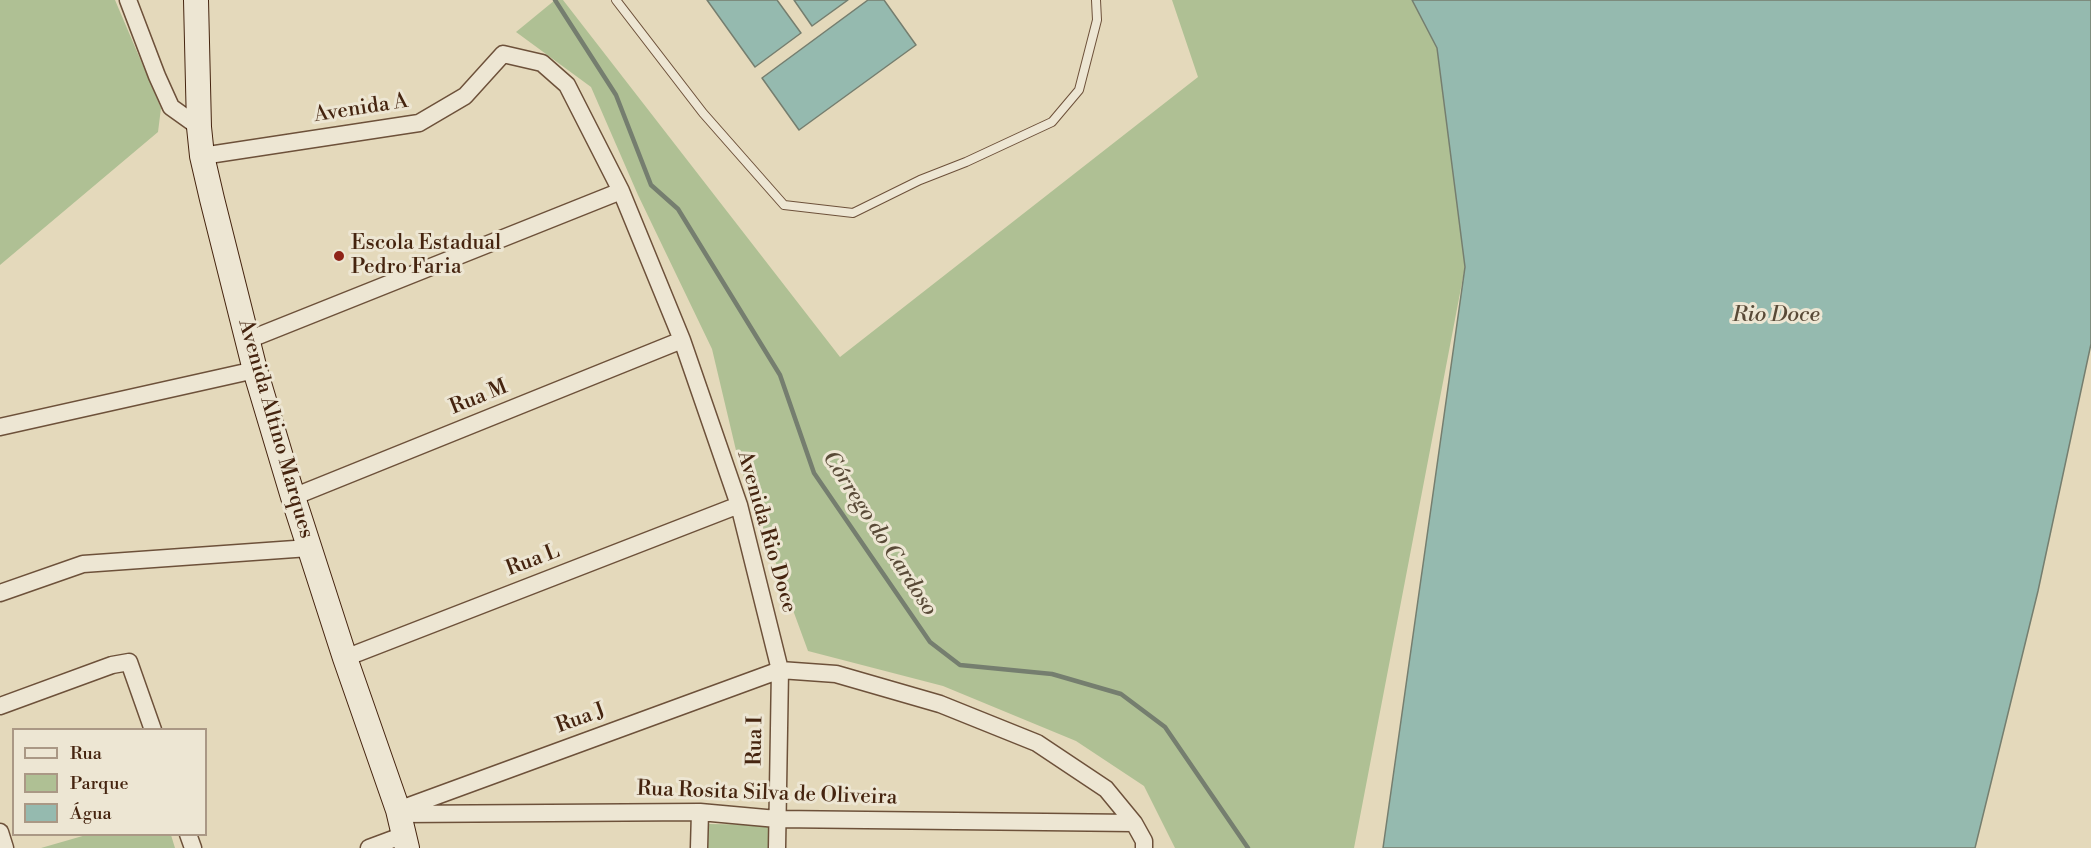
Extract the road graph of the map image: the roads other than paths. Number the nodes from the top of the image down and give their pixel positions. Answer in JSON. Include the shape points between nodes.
{"nodes":[{"id":1,"x":128,"y":0,"type":"edge"},
{"id":2,"x":196,"y":0,"type":"edge"},
{"id":3,"x":616,"y":0,"type":"edge"},
{"id":4,"x":1096,"y":0,"type":"edge"},
{"id":5,"x":503,"y":54,"type":"joint"},
{"id":6,"x":199,"y":127,"type":"junction"},
{"id":7,"x":202,"y":156,"type":"junction"},
{"id":8,"x":621,"y":191,"type":"junction"},
{"id":9,"x":248,"y":340,"type":"junction"},
{"id":10,"x":682,"y":340,"type":"junction"},
{"id":11,"x":255,"y":370,"type":"junction"},
{"id":12,"x":0,"y":427,"type":"edge"},
{"id":13,"x":293,"y":497,"type":"junction"},
{"id":14,"x":739,"y":505,"type":"junction"},
{"id":15,"x":309,"y":548,"type":"junction"},
{"id":16,"x":0,"y":593,"type":"edge"},
{"id":17,"x":345,"y":658,"type":"junction"},
{"id":18,"x":780,"y":670,"type":"junction"},
{"id":19,"x":0,"y":706,"type":"edge"},
{"id":20,"x":153,"y":728,"type":"edge"},
{"id":21,"x":700,"y":812,"type":"junction"},
{"id":22,"x":777,"y":819,"type":"junction"},
{"id":23,"x":1134,"y":824,"type":"junction"},
{"id":24,"x":402,"y":827,"type":"edge"},
{"id":25,"x":0,"y":832,"type":"edge"},
{"id":26,"x":5,"y":848,"type":"edge"},
{"id":27,"x":369,"y":848,"type":"edge"},
{"id":28,"x":699,"y":848,"type":"edge"},
{"id":29,"x":777,"y":848,"type":"edge"},
{"id":30,"x":1144,"y":848,"type":"edge"}],
"edges":[{"from":1,"to":6,"type":"street","via":[[171,107]]},
{"from":2,"to":6,"type":"main road","name":"Avenida Altino Marques"},
{"from":3,"to":4,"type":"lane","via":[[703,113],[784,205],[853,213],[1052,122],[1079,90],[1097,20]]},
{"from":5,"to":7,"type":"street","name":"Avenida A","via":[[465,96],[419,123]]},
{"from":5,"to":8,"type":"street","name":"Avenida Rio Doce","via":[[542,63],[567,85]]},
{"from":6,"to":7,"type":"main road","name":"Avenida Altino Marques"},
{"from":7,"to":9,"type":"main road","name":"Avenida Altino Marques"},
{"from":8,"to":9,"type":"street"},
{"from":8,"to":10,"type":"street","name":"Avenida Rio Doce"},
{"from":9,"to":11,"type":"main road","name":"Avenida Altino Marques"},
{"from":10,"to":13,"type":"street","name":"Rua M"},
{"from":10,"to":14,"type":"street","name":"Avenida Rio Doce"},
{"from":11,"to":12,"type":"street"},
{"from":11,"to":13,"type":"main road","name":"Avenida Altino Marques"},
{"from":13,"to":15,"type":"main road","name":"Avenida Altino Marques"},
{"from":14,"to":17,"type":"street","name":"Rua L"},
{"from":14,"to":18,"type":"street","name":"Avenida Rio Doce"},
{"from":15,"to":16,"type":"street","via":[[83,564]]},
{"from":15,"to":17,"type":"main road","name":"Avenida Altino Marques"},
{"from":17,"to":24,"type":"main road","name":"Avenida Altino Marques"},
{"from":18,"to":22,"type":"street","name":"Rua I"},
{"from":18,"to":23,"type":"street","via":[[836,674],[940,704],[1037,742],[1106,789]]},
{"from":18,"to":24,"type":"street","name":"Rua J"},
{"from":19,"to":20,"type":"street","via":[[129,662]]},
{"from":21,"to":22,"type":"street","name":"Rua Rosita Silva de Oliveira"},
{"from":21,"to":24,"type":"street","name":"Rua Rosita Silva de Oliveira"},
{"from":21,"to":28,"type":"street"},
{"from":22,"to":23,"type":"street","name":"Rua Rosita Silva de Oliveira"},
{"from":22,"to":29,"type":"street","name":"Rua I"},
{"from":23,"to":30,"type":"street"},
{"from":24,"to":27,"type":"street","name":"Rua J"},
{"from":25,"to":26,"type":"street"}]}
